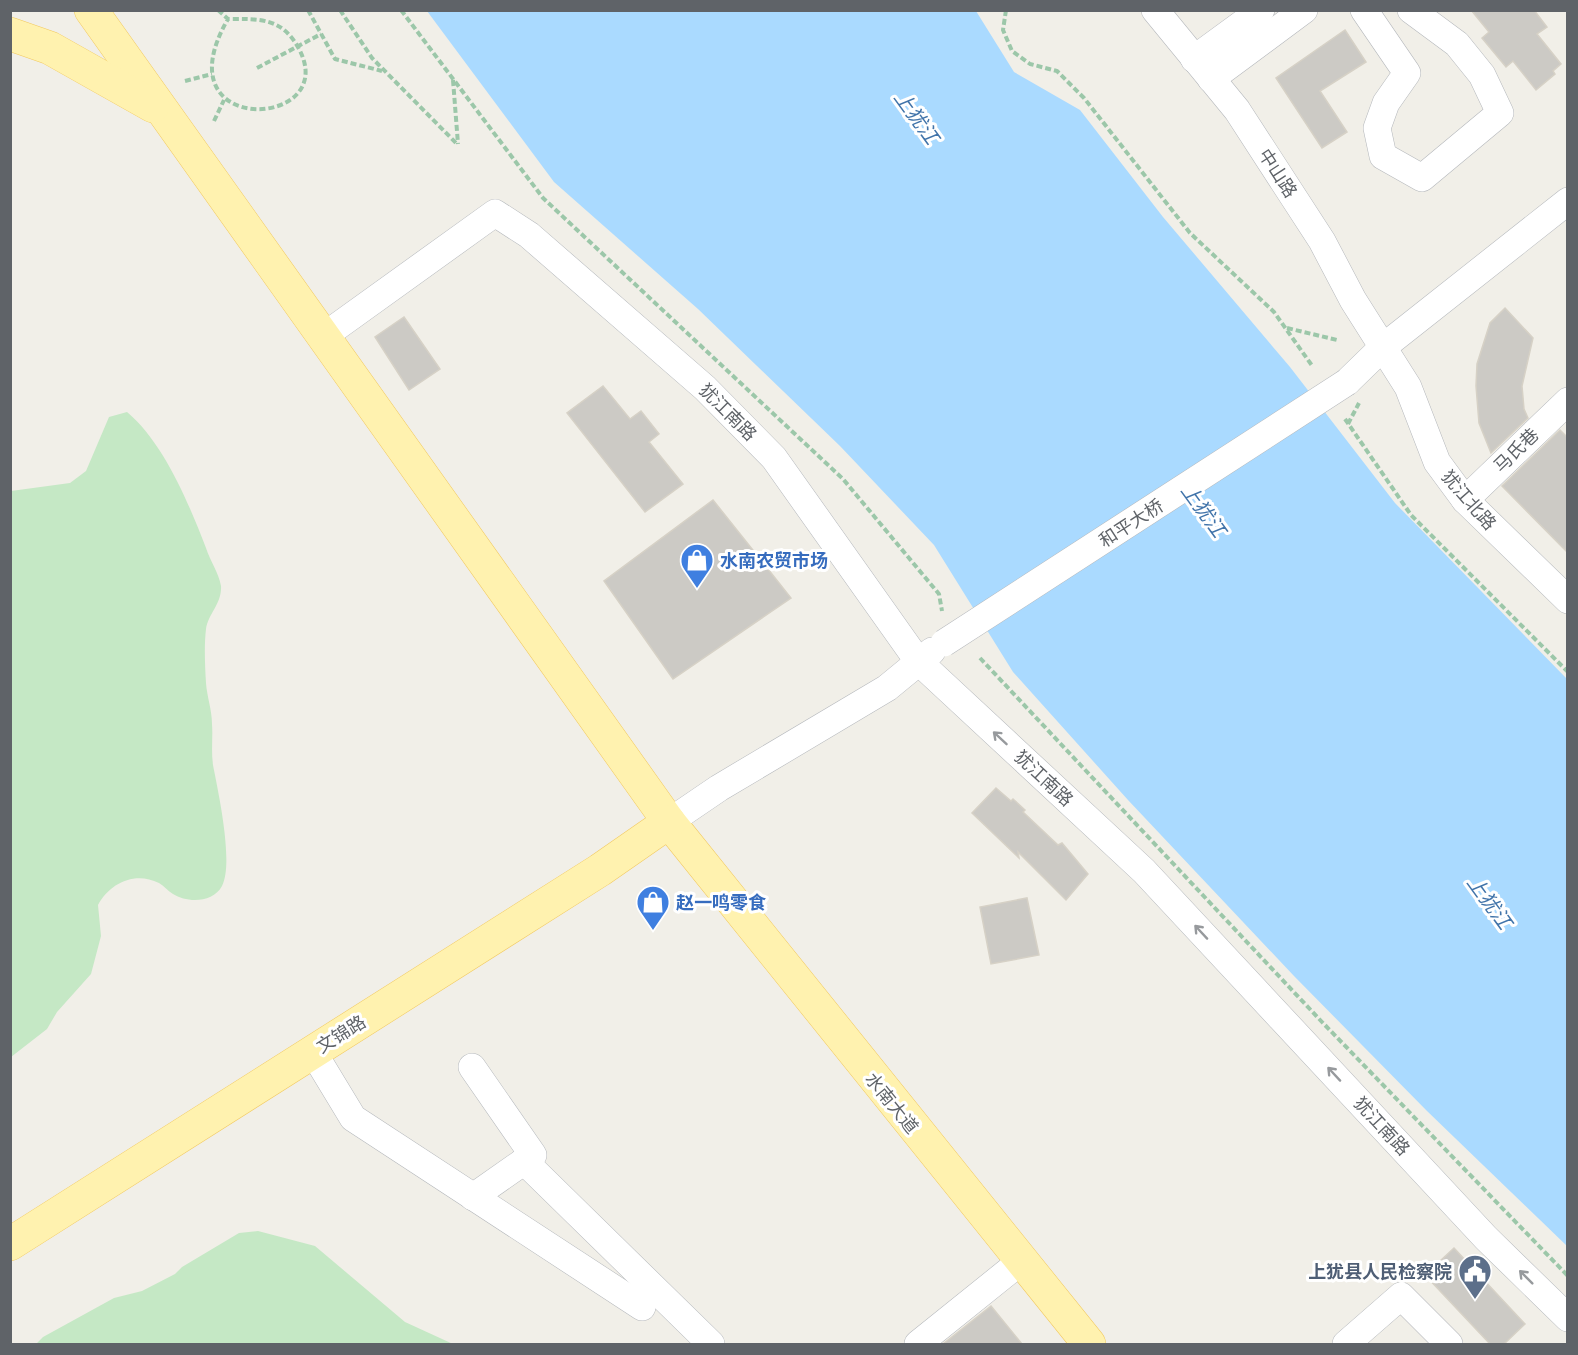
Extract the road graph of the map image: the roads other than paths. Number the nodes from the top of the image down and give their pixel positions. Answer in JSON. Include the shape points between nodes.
{"nodes":[{"id":1,"x":91,"y":10,"type":"edge"},
{"id":2,"x":1155,"y":10,"type":"edge"},
{"id":3,"x":1262,"y":10,"type":"edge"},
{"id":4,"x":1304,"y":10,"type":"edge"},
{"id":5,"x":1364,"y":10,"type":"edge"},
{"id":6,"x":1411,"y":10,"type":"edge"},
{"id":7,"x":10,"y":34,"type":"edge"},
{"id":8,"x":1202,"y":69,"type":"junction"},
{"id":9,"x":163,"y":112,"type":"junction"},
{"id":10,"x":1568,"y":201,"type":"edge"},
{"id":11,"x":324,"y":336,"type":"junction"},
{"id":12,"x":1382,"y":348,"type":"junction"},
{"id":13,"x":1564,"y":409,"type":"edge"},
{"id":14,"x":1465,"y":500,"type":"junction"},
{"id":15,"x":1568,"y":600,"type":"edge"},
{"id":16,"x":918,"y":661,"type":"junction"},
{"id":17,"x":669,"y":822,"type":"junction"},
{"id":18,"x":314,"y":1052,"type":"junction"},
{"id":19,"x":472,"y":1067,"type":"dead end"},
{"id":20,"x":524,"y":1161,"type":"junction"},
{"id":21,"x":472,"y":1197,"type":"junction"},
{"id":22,"x":10,"y":1244,"type":"edge"},
{"id":23,"x":1020,"y":1262,"type":"junction"},
{"id":24,"x":642,"y":1307,"type":"dead end"},
{"id":25,"x":1568,"y":1318,"type":"edge"},
{"id":26,"x":711,"y":1344,"type":"edge"},
{"id":27,"x":918,"y":1344,"type":"edge"},
{"id":28,"x":1089,"y":1344,"type":"edge"},
{"id":29,"x":1346,"y":1344,"type":"edge"},
{"id":30,"x":1449,"y":1344,"type":"edge"}],
"edges":[{"from":1,"to":9,"type":"main road","name":"水南大道"},
{"from":2,"to":8,"type":"street","name":"中山路"},
{"from":3,"to":8,"type":"street"},
{"from":4,"to":8,"type":"street"},
{"from":5,"to":6,"type":"street","via":[[1407,73],[1386,103],[1377,128],[1383,156],[1422,178],[1500,113],[1482,75],[1457,44]]},
{"from":7,"to":9,"type":"main road","via":[[50,48]]},
{"from":8,"to":12,"type":"street","name":"中山路","via":[[1237,110],[1322,241]]},
{"from":9,"to":11,"type":"main road","name":"水南大道"},
{"from":10,"to":12,"type":"street","name":"和平大桥"},
{"from":11,"to":16,"type":"street","name":"犹江南路","via":[[495,213],[529,235],[705,388],[774,459]]},
{"from":11,"to":17,"type":"main road","name":"水南大道"},
{"from":12,"to":14,"type":"street","name":"犹江北路","via":[[1408,387],[1437,462]]},
{"from":12,"to":16,"type":"street","name":"和平大桥","bridge":true,"via":[[1353,393]]},
{"from":13,"to":14,"type":"street","name":"马氏巷"},
{"from":14,"to":15,"type":"street","name":"犹江北路"},
{"from":16,"to":17,"type":"street","name":"和平大桥","via":[[887,688]]},
{"from":25,"to":16,"type":"street","name":"犹江南路","one_way":true,"via":[[1486,1238],[1144,871]]},
{"from":17,"to":18,"type":"main road","name":"文锦路"},
{"from":17,"to":23,"type":"main road","name":"水南大道"},
{"from":18,"to":21,"type":"street","via":[[353,1118]]},
{"from":18,"to":22,"type":"main road","name":"文锦路"},
{"from":19,"to":20,"type":"street","via":[[533,1155]]},
{"from":20,"to":21,"type":"street"},
{"from":20,"to":26,"type":"street"},
{"from":21,"to":24,"type":"street"},
{"from":23,"to":27,"type":"street"},
{"from":23,"to":28,"type":"main road","name":"水南大道"},
{"from":29,"to":30,"type":"street","via":[[1401,1296]]}]}
